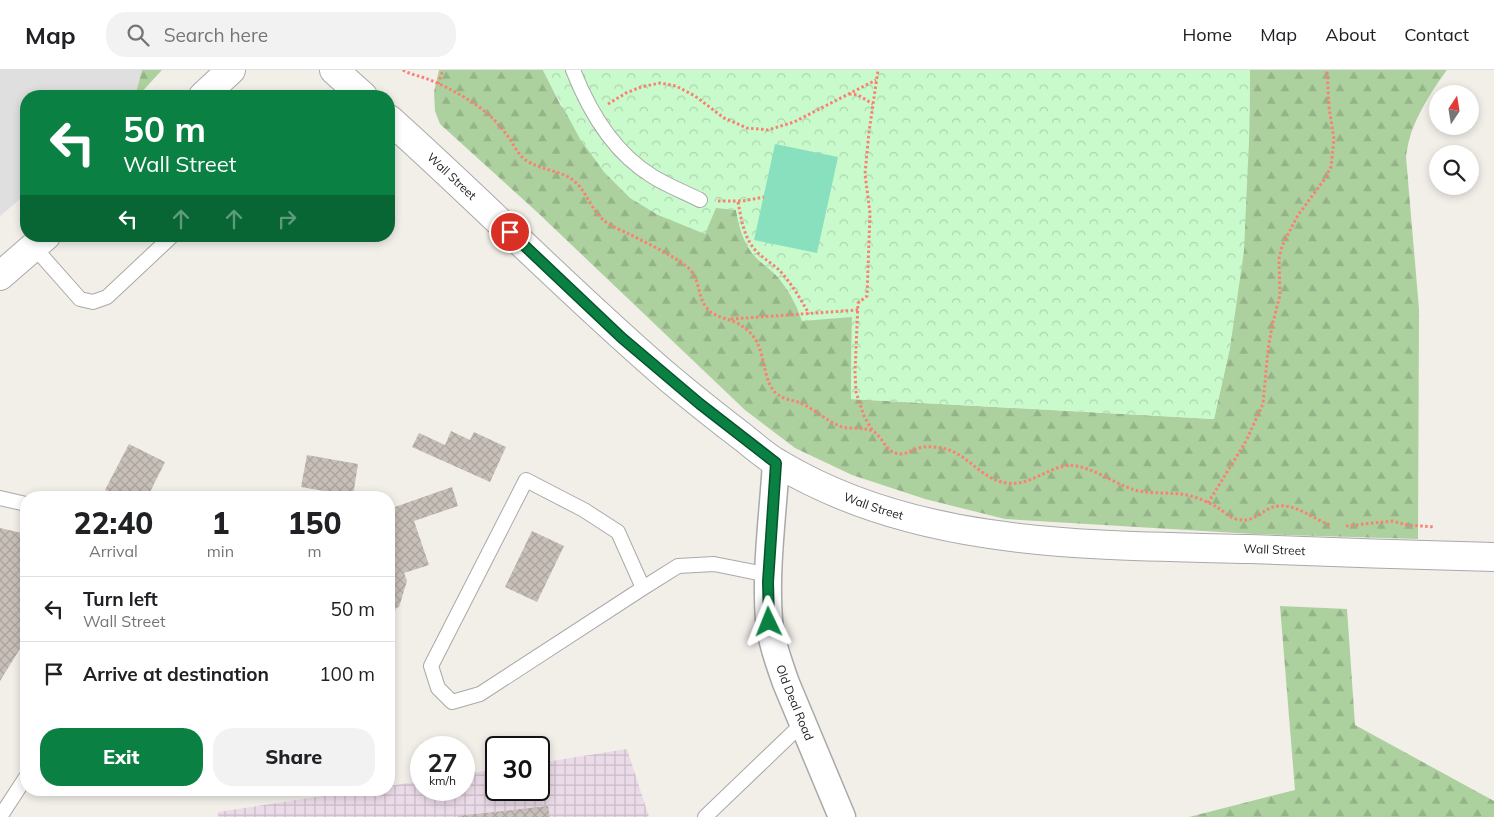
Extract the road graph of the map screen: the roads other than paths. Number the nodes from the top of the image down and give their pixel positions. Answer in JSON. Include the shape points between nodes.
{"nodes":[{"id":1,"x":231,"y":70,"type":"edge"},
{"id":2,"x":334,"y":70,"type":"edge"},
{"id":3,"x":573,"y":70,"type":"edge"},
{"id":4,"x":209,"y":90,"type":"edge"},
{"id":5,"x":357,"y":90,"type":"edge"},
{"id":6,"x":395,"y":125,"type":"edge"},
{"id":7,"x":700,"y":200,"type":"road end"},
{"id":8,"x":39,"y":242,"type":"edge"},
{"id":9,"x":41,"y":242,"type":"edge"},
{"id":10,"x":166,"y":242,"type":"edge"},
{"id":11,"x":0,"y":276,"type":"edge"},
{"id":12,"x":776,"y":463,"type":"junction"},
{"id":13,"x":0,"y":498,"type":"edge"},
{"id":14,"x":20,"y":503,"type":"edge"},
{"id":15,"x":1494,"y":557,"type":"edge"},
{"id":16,"x":768,"y":574,"type":"junction"},
{"id":17,"x":643,"y":588,"type":"junction"},
{"id":18,"x":803,"y":724,"type":"junction"},
{"id":19,"x":20,"y":786,"type":"edge"},
{"id":20,"x":0,"y":817,"type":"edge"},
{"id":21,"x":705,"y":817,"type":"edge"},
{"id":22,"x":842,"y":817,"type":"edge"}],
"edges":[{"from":1,"to":4,"type":"street"},
{"from":2,"to":5,"type":"street"},
{"from":3,"to":7,"type":"lane","via":[[600,124],[624,153],[651,176]]},
{"from":6,"to":12,"type":"street","name":"Wall Street","via":[[622,338]]},
{"from":8,"to":11,"type":"street"},
{"from":9,"to":10,"type":"lane","via":[[80,299],[93,302],[107,297]]},
{"from":12,"to":15,"type":"street","name":"Wall Street","via":[[820,486],[900,516],[1028,540]]},
{"from":12,"to":16,"type":"street","name":"Old Deal Road"},
{"from":13,"to":14,"type":"lane"},
{"from":16,"to":17,"type":"lane","via":[[714,564],[678,566]]},
{"from":16,"to":18,"type":"street","name":"Old Deal Road","via":[[769,622],[778,660]]},
{"from":17,"to":17,"type":"lane","via":[[480,694],[452,702],[438,688],[431,666],[526,480],[618,532]]},
{"from":18,"to":21,"type":"lane"},
{"from":18,"to":22,"type":"street","name":"Old Deal Road"},
{"from":19,"to":20,"type":"lane"}]}
